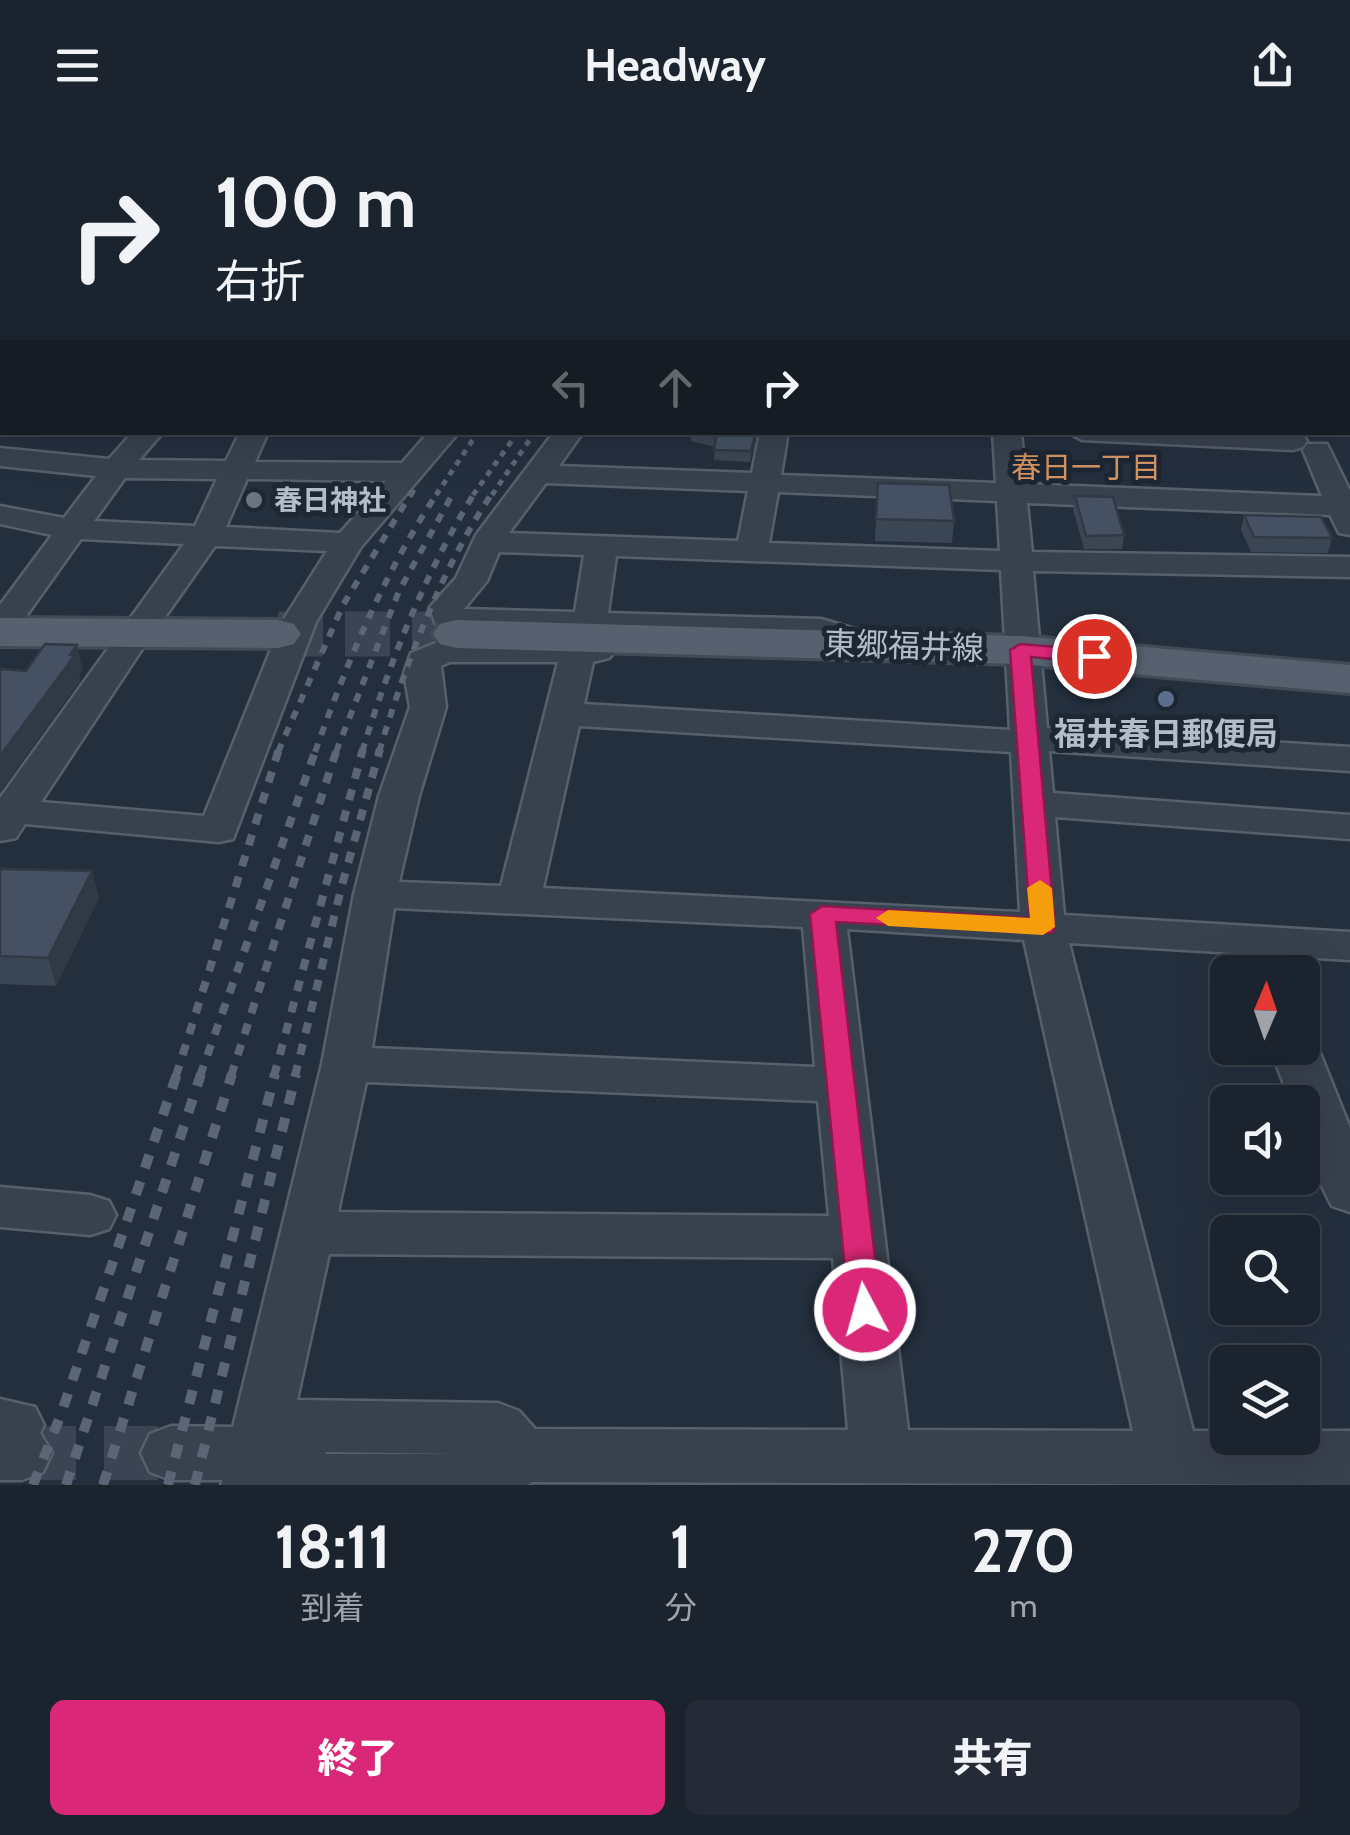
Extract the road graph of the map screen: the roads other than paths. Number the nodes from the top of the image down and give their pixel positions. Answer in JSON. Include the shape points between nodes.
{"nodes":[{"id":1,"x":147,"y":435,"type":"edge"},
{"id":2,"x":253,"y":435,"type":"edge"},
{"id":3,"x":441,"y":435,"type":"edge"},
{"id":4,"x":567,"y":435,"type":"edge"},
{"id":5,"x":773,"y":435,"type":"edge"},
{"id":6,"x":1007,"y":435,"type":"edge"},
{"id":7,"x":1153,"y":435,"type":"edge"},
{"id":8,"x":1295,"y":441,"type":"edge"},
{"id":9,"x":0,"y":457,"type":"edge"},
{"id":10,"x":1350,"y":463,"type":"edge"},
{"id":11,"x":116,"y":469,"type":"junction"},
{"id":12,"x":236,"y":470,"type":"junction"},
{"id":13,"x":406,"y":472,"type":"junction"},
{"id":14,"x":541,"y":474,"type":"junction"},
{"id":15,"x":765,"y":482,"type":"junction"},
{"id":16,"x":1011,"y":492,"type":"junction"},
{"id":17,"x":0,"y":514,"type":"edge"},
{"id":18,"x":1346,"y":516,"type":"edge"},
{"id":19,"x":72,"y":529,"type":"junction"},
{"id":20,"x":206,"y":536,"type":"junction"},
{"id":21,"x":487,"y":542,"type":"junction"},
{"id":22,"x":348,"y":543,"type":"junction"},
{"id":23,"x":600,"y":546,"type":"junction"},
{"id":24,"x":752,"y":551,"type":"junction"},
{"id":25,"x":1015,"y":560,"type":"junction"},
{"id":26,"x":1350,"y":567,"type":"edge"},
{"id":27,"x":2,"y":629,"type":"edge"},
{"id":28,"x":136,"y":633,"type":"junction"},
{"id":29,"x":289,"y":634,"type":"junction"},
{"id":30,"x":456,"y":634,"type":"tunnel mouth"},
{"id":31,"x":584,"y":637,"type":"junction"},
{"id":32,"x":870,"y":644,"type":"junction"},
{"id":33,"x":1020,"y":650,"type":"junction"},
{"id":34,"x":1350,"y":679,"type":"edge"},
{"id":35,"x":563,"y":714,"type":"junction"},
{"id":36,"x":1028,"y":740,"type":"junction"},
{"id":37,"x":1350,"y":760,"type":"edge"},
{"id":38,"x":1032,"y":803,"type":"junction"},
{"id":39,"x":4,"y":818,"type":"edge"},
{"id":40,"x":1350,"y":827,"type":"edge"},
{"id":41,"x":375,"y":894,"type":"junction"},
{"id":42,"x":519,"y":900,"type":"junction"},
{"id":43,"x":822,"y":914,"type":"junction"},
{"id":44,"x":1043,"y":927,"type":"junction"},
{"id":45,"x":1350,"y":946,"type":"edge"},
{"id":46,"x":1244,"y":955,"type":"edge"},
{"id":47,"x":1275,"y":955,"type":"edge"},
{"id":48,"x":346,"y":1064,"type":"junction"},
{"id":49,"x":1306,"y":1065,"type":"edge"},
{"id":50,"x":841,"y":1085,"type":"junction"},
{"id":51,"x":1332,"y":1101,"type":"edge"},
{"id":52,"x":1350,"y":1192,"type":"edge"},
{"id":53,"x":0,"y":1208,"type":"edge"},
{"id":54,"x":90,"y":1214,"type":"dead end"},
{"id":55,"x":309,"y":1233,"type":"junction"},
{"id":56,"x":857,"y":1237,"type":"junction"},
{"id":57,"x":171,"y":1454,"type":"tunnel mouth"},
{"id":58,"x":521,"y":1455,"type":"junction"},
{"id":59,"x":1350,"y":1458,"type":"edge"},
{"id":60,"x":882,"y":1471,"type":"edge"},
{"id":61,"x":1172,"y":1472,"type":"edge"},
{"id":62,"x":252,"y":1485,"type":"edge"}],
"edges":[{"from":1,"to":11,"type":"street"},
{"from":2,"to":12,"type":"street"},
{"from":3,"to":13,"type":"street"},
{"from":4,"to":14,"type":"street"},
{"from":5,"to":15,"type":"street"},
{"from":6,"to":16,"type":"street"},
{"from":7,"to":8,"type":"street"},
{"from":8,"to":10,"type":"street"},
{"from":8,"to":18,"type":"street"},
{"from":9,"to":11,"type":"street"},
{"from":11,"to":12,"type":"street"},
{"from":11,"to":19,"type":"street"},
{"from":12,"to":13,"type":"street"},
{"from":12,"to":20,"type":"street"},
{"from":13,"to":22,"type":"street"},
{"from":14,"to":15,"type":"street"},
{"from":14,"to":21,"type":"street"},
{"from":15,"to":16,"type":"street"},
{"from":15,"to":24,"type":"street"},
{"from":16,"to":18,"type":"street"},
{"from":16,"to":25,"type":"street"},
{"from":17,"to":19,"type":"street"},
{"from":19,"to":20,"type":"street"},
{"from":19,"to":27,"type":"street"},
{"from":20,"to":22,"type":"street"},
{"from":20,"to":28,"type":"street"},
{"from":21,"to":23,"type":"street"},
{"from":21,"to":31,"type":"street","via":[[447,616]]},
{"from":22,"to":29,"type":"street"},
{"from":23,"to":24,"type":"street"},
{"from":23,"to":31,"type":"street"},
{"from":24,"to":25,"type":"street"},
{"from":25,"to":26,"type":"street"},
{"from":25,"to":33,"type":"street"},
{"from":27,"to":28,"type":"street"},
{"from":27,"to":29,"type":"main road"},
{"from":28,"to":29,"type":"street"},
{"from":28,"to":39,"type":"street"},
{"from":29,"to":39,"type":"street","via":[[219,830]]},
{"from":30,"to":32,"type":"main road","name":"東郷福井線"},
{"from":31,"to":32,"type":"street","via":[[824,654]]},
{"from":31,"to":35,"type":"street"},
{"from":31,"to":41,"type":"street","via":[[443,651],[424,661],[428,707]]},
{"from":32,"to":33,"type":"main road","name":"東郷福井線"},
{"from":33,"to":34,"type":"main road","name":"東郷福井線"},
{"from":33,"to":36,"type":"street"},
{"from":35,"to":36,"type":"street"},
{"from":35,"to":42,"type":"street"},
{"from":36,"to":37,"type":"street"},
{"from":36,"to":38,"type":"street"},
{"from":38,"to":40,"type":"street"},
{"from":38,"to":44,"type":"street"},
{"from":41,"to":42,"type":"street"},
{"from":41,"to":48,"type":"street"},
{"from":42,"to":43,"type":"street"},
{"from":43,"to":44,"type":"street"},
{"from":43,"to":50,"type":"street"},
{"from":44,"to":46,"type":"street"},
{"from":44,"to":61,"type":"street"},
{"from":45,"to":47,"type":"street"},
{"from":48,"to":50,"type":"street"},
{"from":48,"to":55,"type":"street"},
{"from":49,"to":51,"type":"street"},
{"from":50,"to":56,"type":"street"},
{"from":51,"to":52,"type":"street"},
{"from":53,"to":54,"type":"street"},
{"from":55,"to":56,"type":"street"},
{"from":55,"to":58,"type":"street","via":[[262,1425],[498,1429]]},
{"from":56,"to":60,"type":"street"},
{"from":57,"to":58,"type":"street"},
{"from":58,"to":60,"type":"street"},
{"from":58,"to":62,"type":"street","via":[[484,1483]]},
{"from":59,"to":61,"type":"street"},
{"from":60,"to":61,"type":"street"}]}
